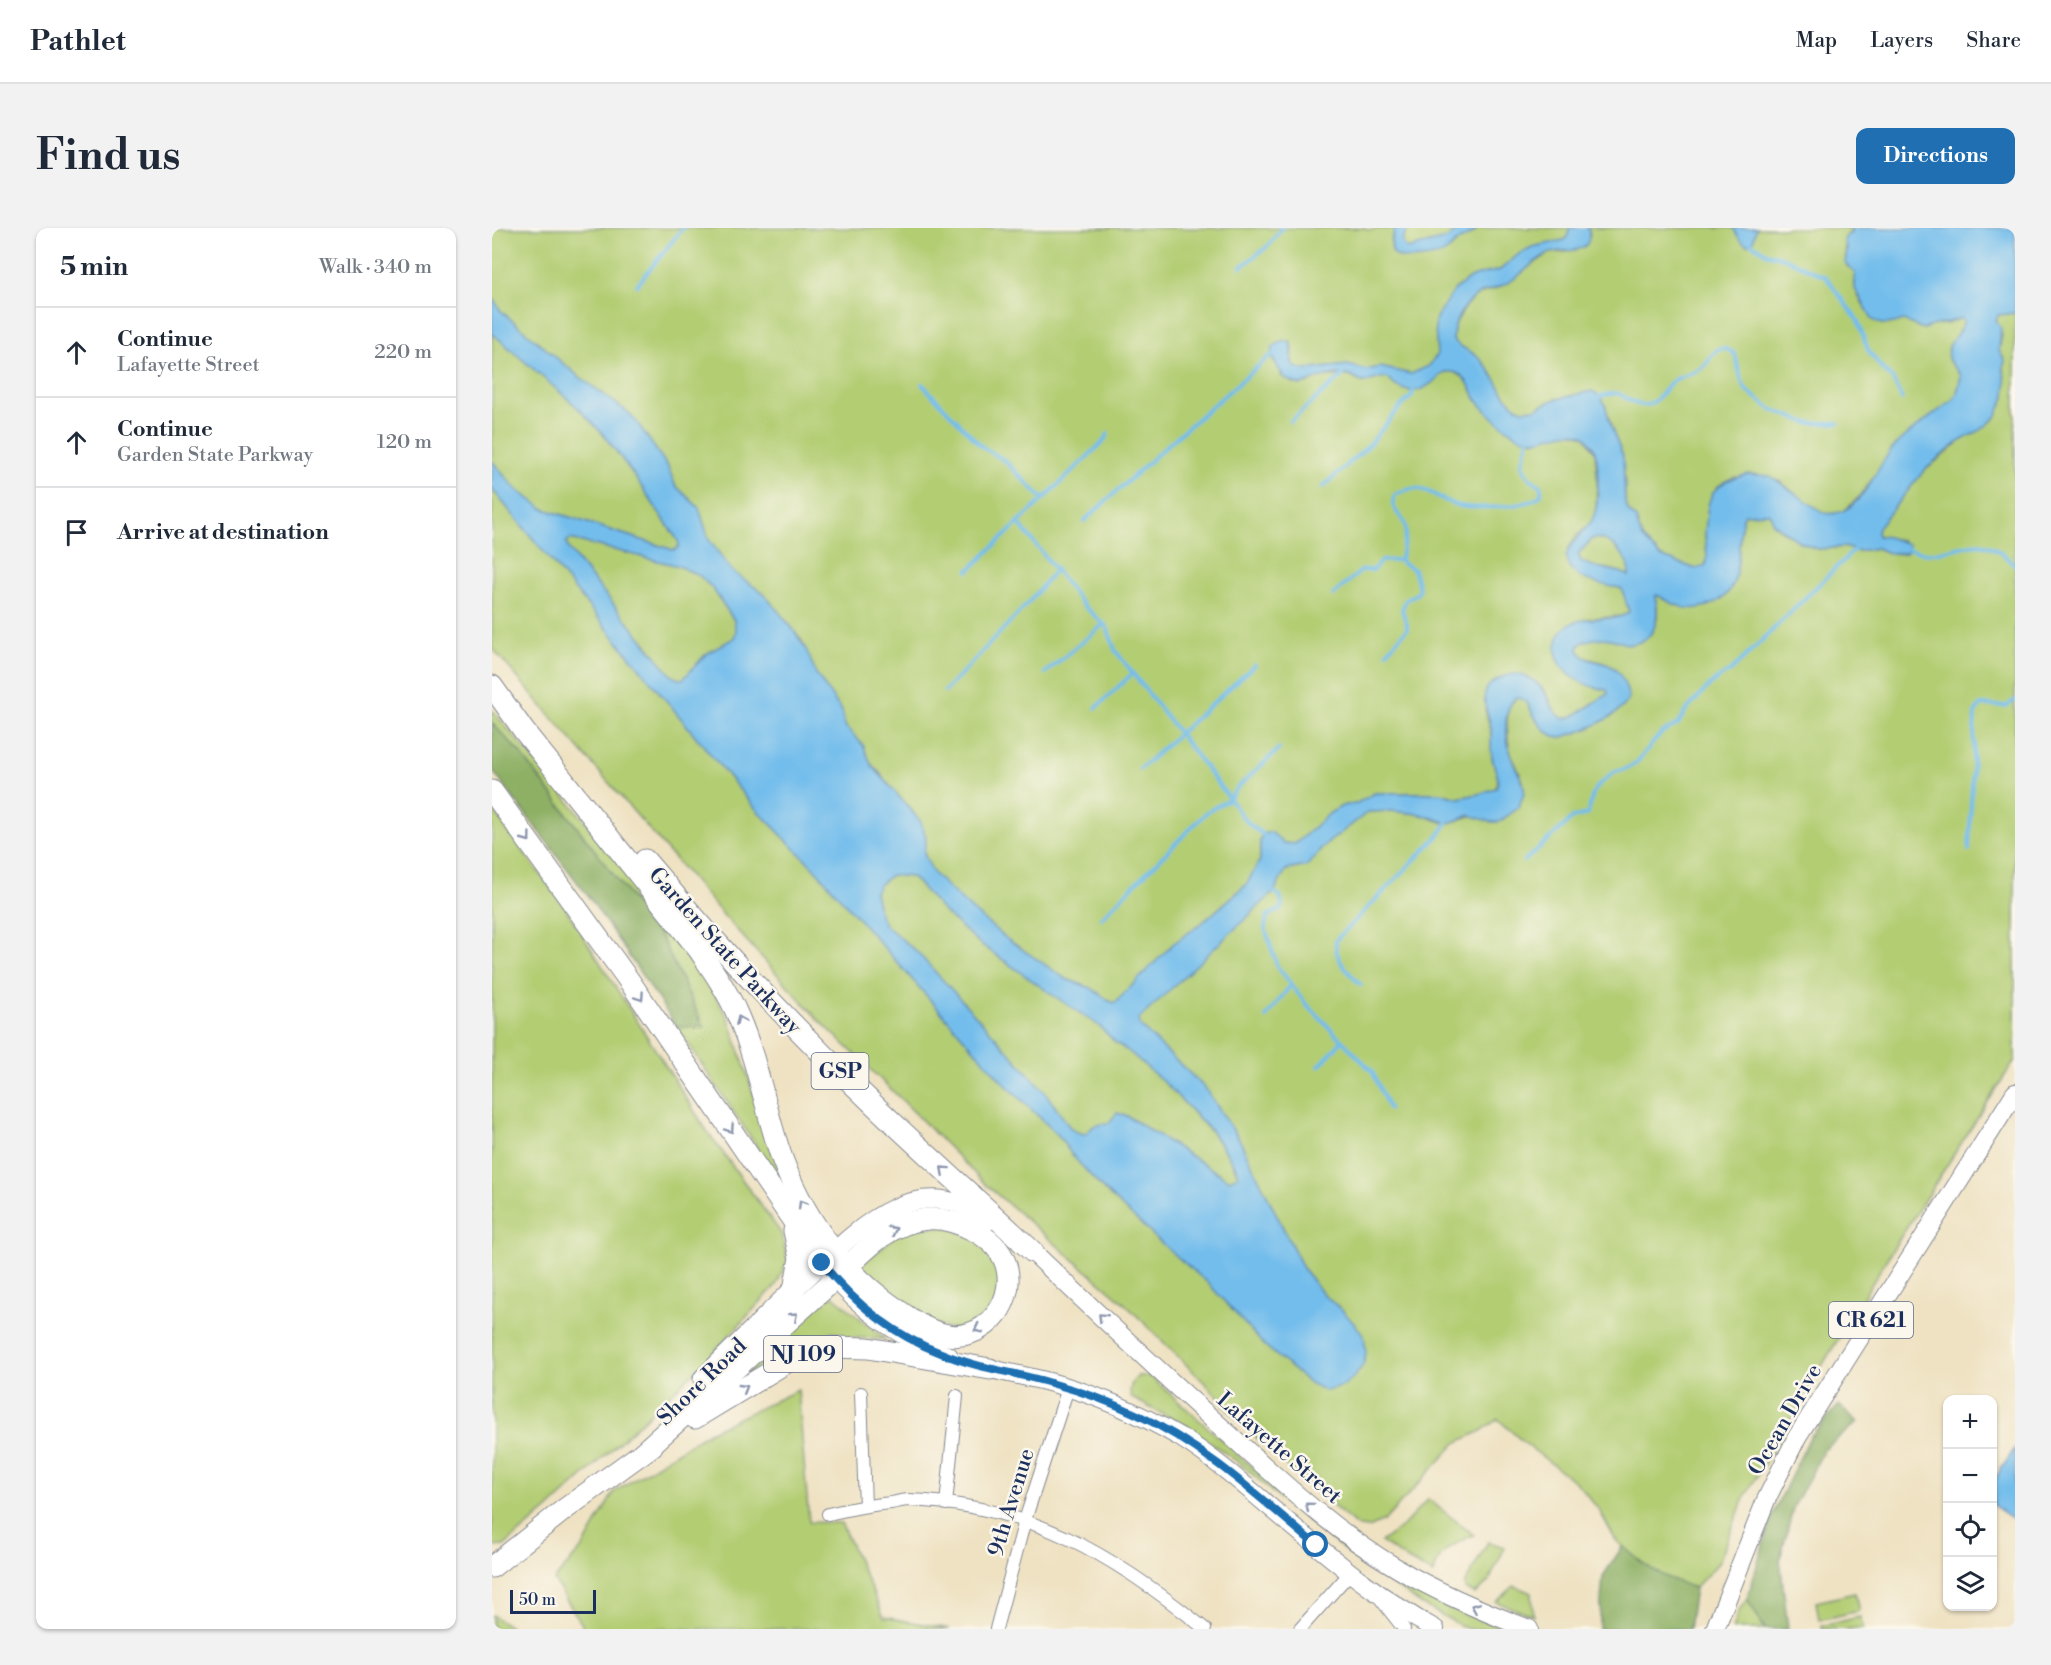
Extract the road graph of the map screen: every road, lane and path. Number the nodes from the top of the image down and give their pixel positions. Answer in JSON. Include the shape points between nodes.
{"nodes":[{"id":1,"x":492,"y":679,"type":"edge"},
{"id":2,"x":492,"y":686,"type":"edge"},
{"id":3,"x":492,"y":791,"type":"edge"},
{"id":4,"x":2015,"y":1093,"type":"edge"},
{"id":5,"x":791,"y":1220,"type":"junction"},
{"id":6,"x":1033,"y":1252,"type":"junction"},
{"id":7,"x":835,"y":1265,"type":"junction"},
{"id":8,"x":794,"y":1290,"type":"junction"},
{"id":9,"x":990,"y":1369,"type":"junction"},
{"id":10,"x":1068,"y":1388,"type":"junction"},
{"id":11,"x":861,"y":1393,"type":"dead end"},
{"id":12,"x":957,"y":1396,"type":"dead end"},
{"id":13,"x":641,"y":1454,"type":"junction"},
{"id":14,"x":946,"y":1504,"type":"junction"},
{"id":15,"x":865,"y":1506,"type":"junction"},
{"id":16,"x":565,"y":1509,"type":"junction"},
{"id":17,"x":828,"y":1514,"type":"dead end"},
{"id":18,"x":1025,"y":1520,"type":"junction"},
{"id":19,"x":492,"y":1568,"type":"edge"},
{"id":20,"x":1350,"y":1573,"type":"junction"},
{"id":21,"x":1375,"y":1592,"type":"junction"},
{"id":22,"x":1728,"y":1596,"type":"junction"},
{"id":23,"x":996,"y":1629,"type":"edge"},
{"id":24,"x":1205,"y":1629,"type":"edge"},
{"id":25,"x":1300,"y":1629,"type":"edge"},
{"id":26,"x":1404,"y":1629,"type":"edge"},
{"id":27,"x":1435,"y":1629,"type":"edge"},
{"id":28,"x":1529,"y":1629,"type":"edge"},
{"id":29,"x":1705,"y":1629,"type":"edge"},
{"id":30,"x":1715,"y":1629,"type":"edge"},
{"id":31,"x":1724,"y":1629,"type":"edge"}],
"edges":[{"from":6,"to":1,"type":"highway","name":"Garden State Parkway","number":"GSP","one_way":true,"via":[[885,1115],[773,1004],[660,878]]},
{"from":7,"to":2,"type":"highway","one_way":true,"via":[[788,1176],[744,1029],[721,983]]},
{"from":3,"to":5,"type":"highway","one_way":true,"via":[[610,954]]},
{"from":4,"to":22,"type":"main road","name":"Ocean Drive","number":"CR 621","via":[[1797,1437],[1766,1500]]},
{"from":5,"to":7,"type":"highway"},
{"from":5,"to":8,"type":"highway","via":[[800,1258]]},
{"from":6,"to":7,"type":"main road","number":"NJ 109","via":[[978,1211],[928,1199],[899,1204],[879,1214],[861,1227]]},
{"from":28,"to":6,"type":"main road","name":"Lafayette Street","number":"NJ 109","one_way":true,"via":[[1416,1579],[1331,1524],[1160,1372]]},
{"from":7,"to":7,"type":"highway","one_way":true,"via":[[894,1228],[922,1220],[941,1220],[969,1228],[991,1244],[1006,1264],[1007,1290],[1003,1305],[990,1322],[967,1334],[950,1336],[902,1313]]},
{"from":7,"to":8,"type":"main road","name":"Shore Road","number":"NJ 109"},
{"from":7,"to":9,"type":"main road","via":[[865,1308],[893,1329],[941,1353]]},
{"from":13,"to":7,"type":"highway","one_way":true},
{"from":8,"to":16,"type":"highway","name":"Shore Road","number":"NJ 109"},
{"from":9,"to":10,"type":"main road","number":"NJ 109"},
{"from":13,"to":9,"type":"highway","number":"NJ 109","one_way":true,"via":[[781,1366],[815,1350],[856,1346]]},
{"from":10,"to":18,"type":"street","name":"9th Avenue"},
{"from":10,"to":20,"type":"main road","number":"NJ 109","via":[[1135,1414],[1196,1448]]},
{"from":11,"to":15,"type":"street"},
{"from":12,"to":14,"type":"street"},
{"from":13,"to":16,"type":"highway","name":"Shore Road","number":"NJ 109"},
{"from":14,"to":15,"type":"street","via":[[907,1500]]},
{"from":14,"to":18,"type":"street","via":[[994,1510]]},
{"from":15,"to":17,"type":"street"},
{"from":16,"to":19,"type":"highway","name":"Shore Road","number":"NJ 109"},
{"from":18,"to":23,"type":"street","name":"9th Avenue"},
{"from":18,"to":24,"type":"street","via":[[1082,1544],[1121,1567]]},
{"from":20,"to":21,"type":"main road","number":"NJ 109"},
{"from":20,"to":25,"type":"street"},
{"from":21,"to":26,"type":"street"},
{"from":21,"to":27,"type":"main road","number":"NJ 109"},
{"from":22,"to":29,"type":"main road"},
{"from":22,"to":30,"type":"main road","name":"Ocean Drive","number":"CR 621"},
{"from":22,"to":31,"type":"main road"}]}
